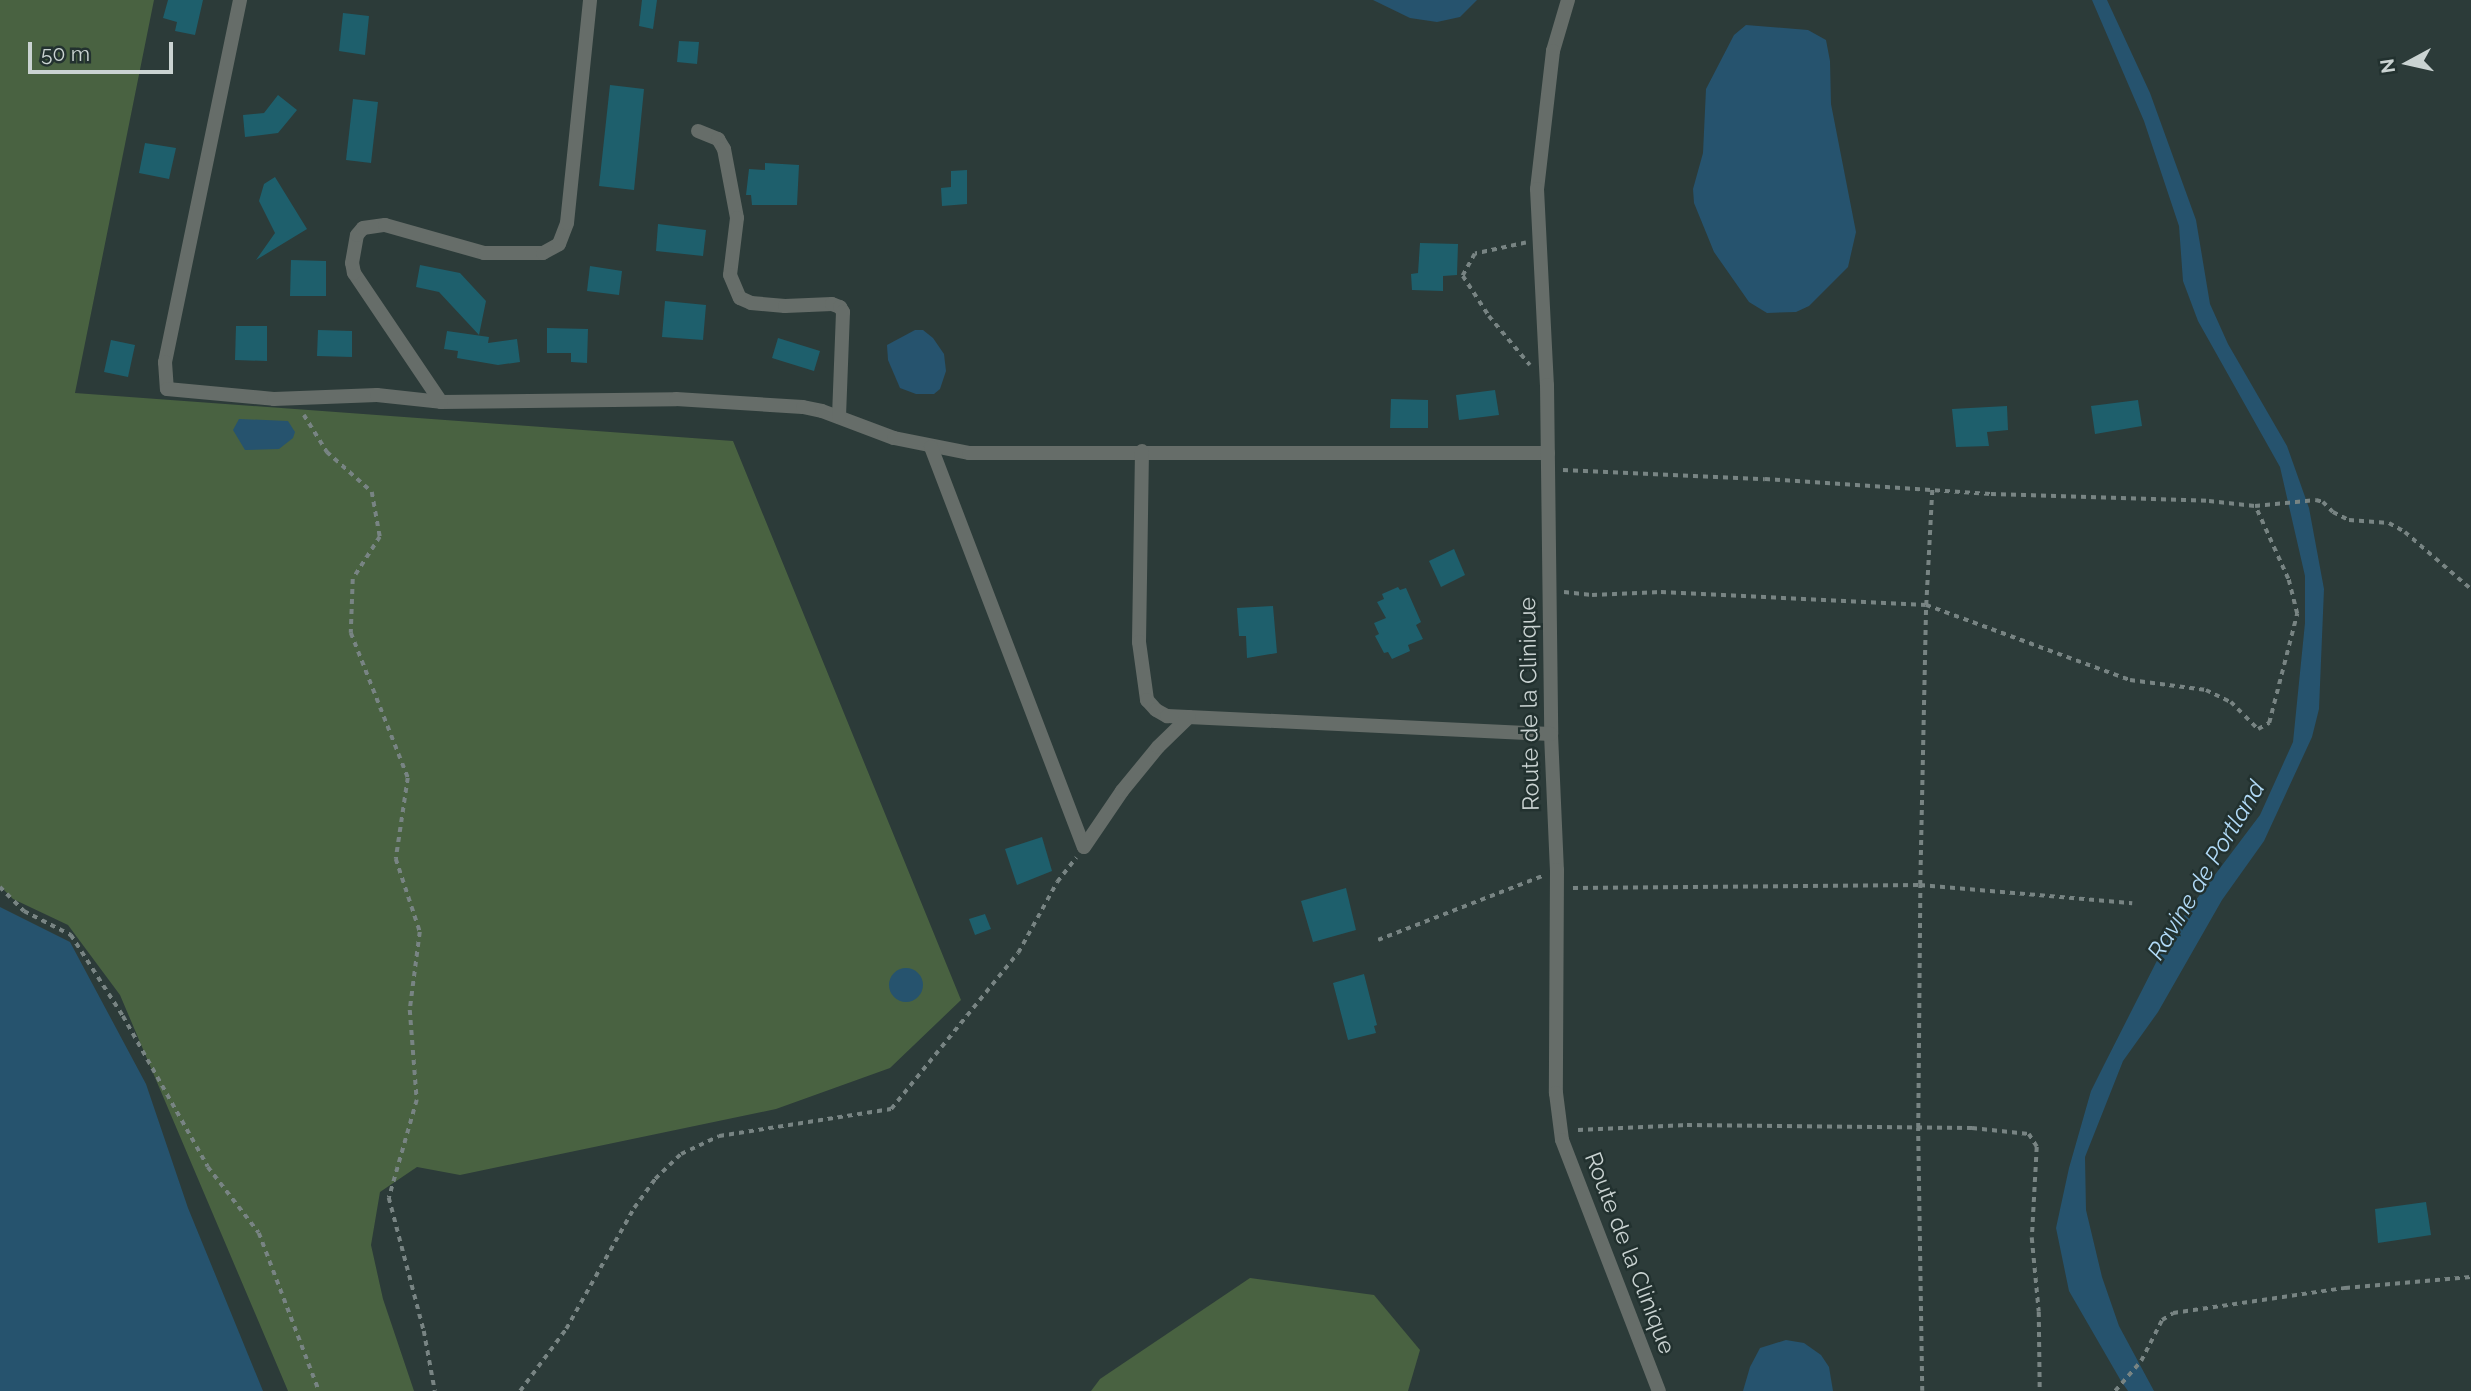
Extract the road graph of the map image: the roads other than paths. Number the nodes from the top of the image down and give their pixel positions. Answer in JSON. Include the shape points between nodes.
{"nodes":[{"id":1,"x":240,"y":0,"type":"edge"},
{"id":2,"x":590,"y":0,"type":"edge"},
{"id":3,"x":1567,"y":0,"type":"edge"},
{"id":4,"x":698,"y":131,"type":"dead end"},
{"id":5,"x":441,"y":402,"type":"junction"},
{"id":6,"x":839,"y":417,"type":"junction"},
{"id":7,"x":931,"y":447,"type":"junction"},
{"id":8,"x":1142,"y":451,"type":"junction"},
{"id":9,"x":1548,"y":453,"type":"junction"},
{"id":10,"x":1189,"y":717,"type":"junction"},
{"id":11,"x":1552,"y":734,"type":"junction"},
{"id":12,"x":1659,"y":1391,"type":"edge"}],
"edges":[{"from":1,"to":5,"type":"street","via":[[165,362],[167,389],[293,398],[377,395]]},
{"from":2,"to":5,"type":"street","via":[[568,223],[559,244],[543,253],[484,253],[385,225],[363,228],[357,235],[354,272]]},
{"from":3,"to":9,"type":"street","name":"Route de la Clinique","via":[[1553,51],[1538,162]]},
{"from":4,"to":6,"type":"street","via":[[718,139],[724,149],[737,218],[730,275],[740,298],[785,306],[832,304],[843,312]]},
{"from":5,"to":6,"type":"street","via":[[676,399],[803,407]]},
{"from":6,"to":7,"type":"street"},
{"from":7,"to":8,"type":"street","via":[[969,453]]},
{"from":7,"to":10,"type":"street","via":[[1084,847],[1122,791]]},
{"from":8,"to":9,"type":"street"},
{"from":8,"to":10,"type":"street","via":[[1139,642],[1143,680],[1147,700],[1156,710],[1167,716]]},
{"from":9,"to":11,"type":"street","name":"Route de la Clinique"},
{"from":10,"to":11,"type":"street"},
{"from":11,"to":12,"type":"street","name":"Route de la Clinique","via":[[1560,1131]]}]}
